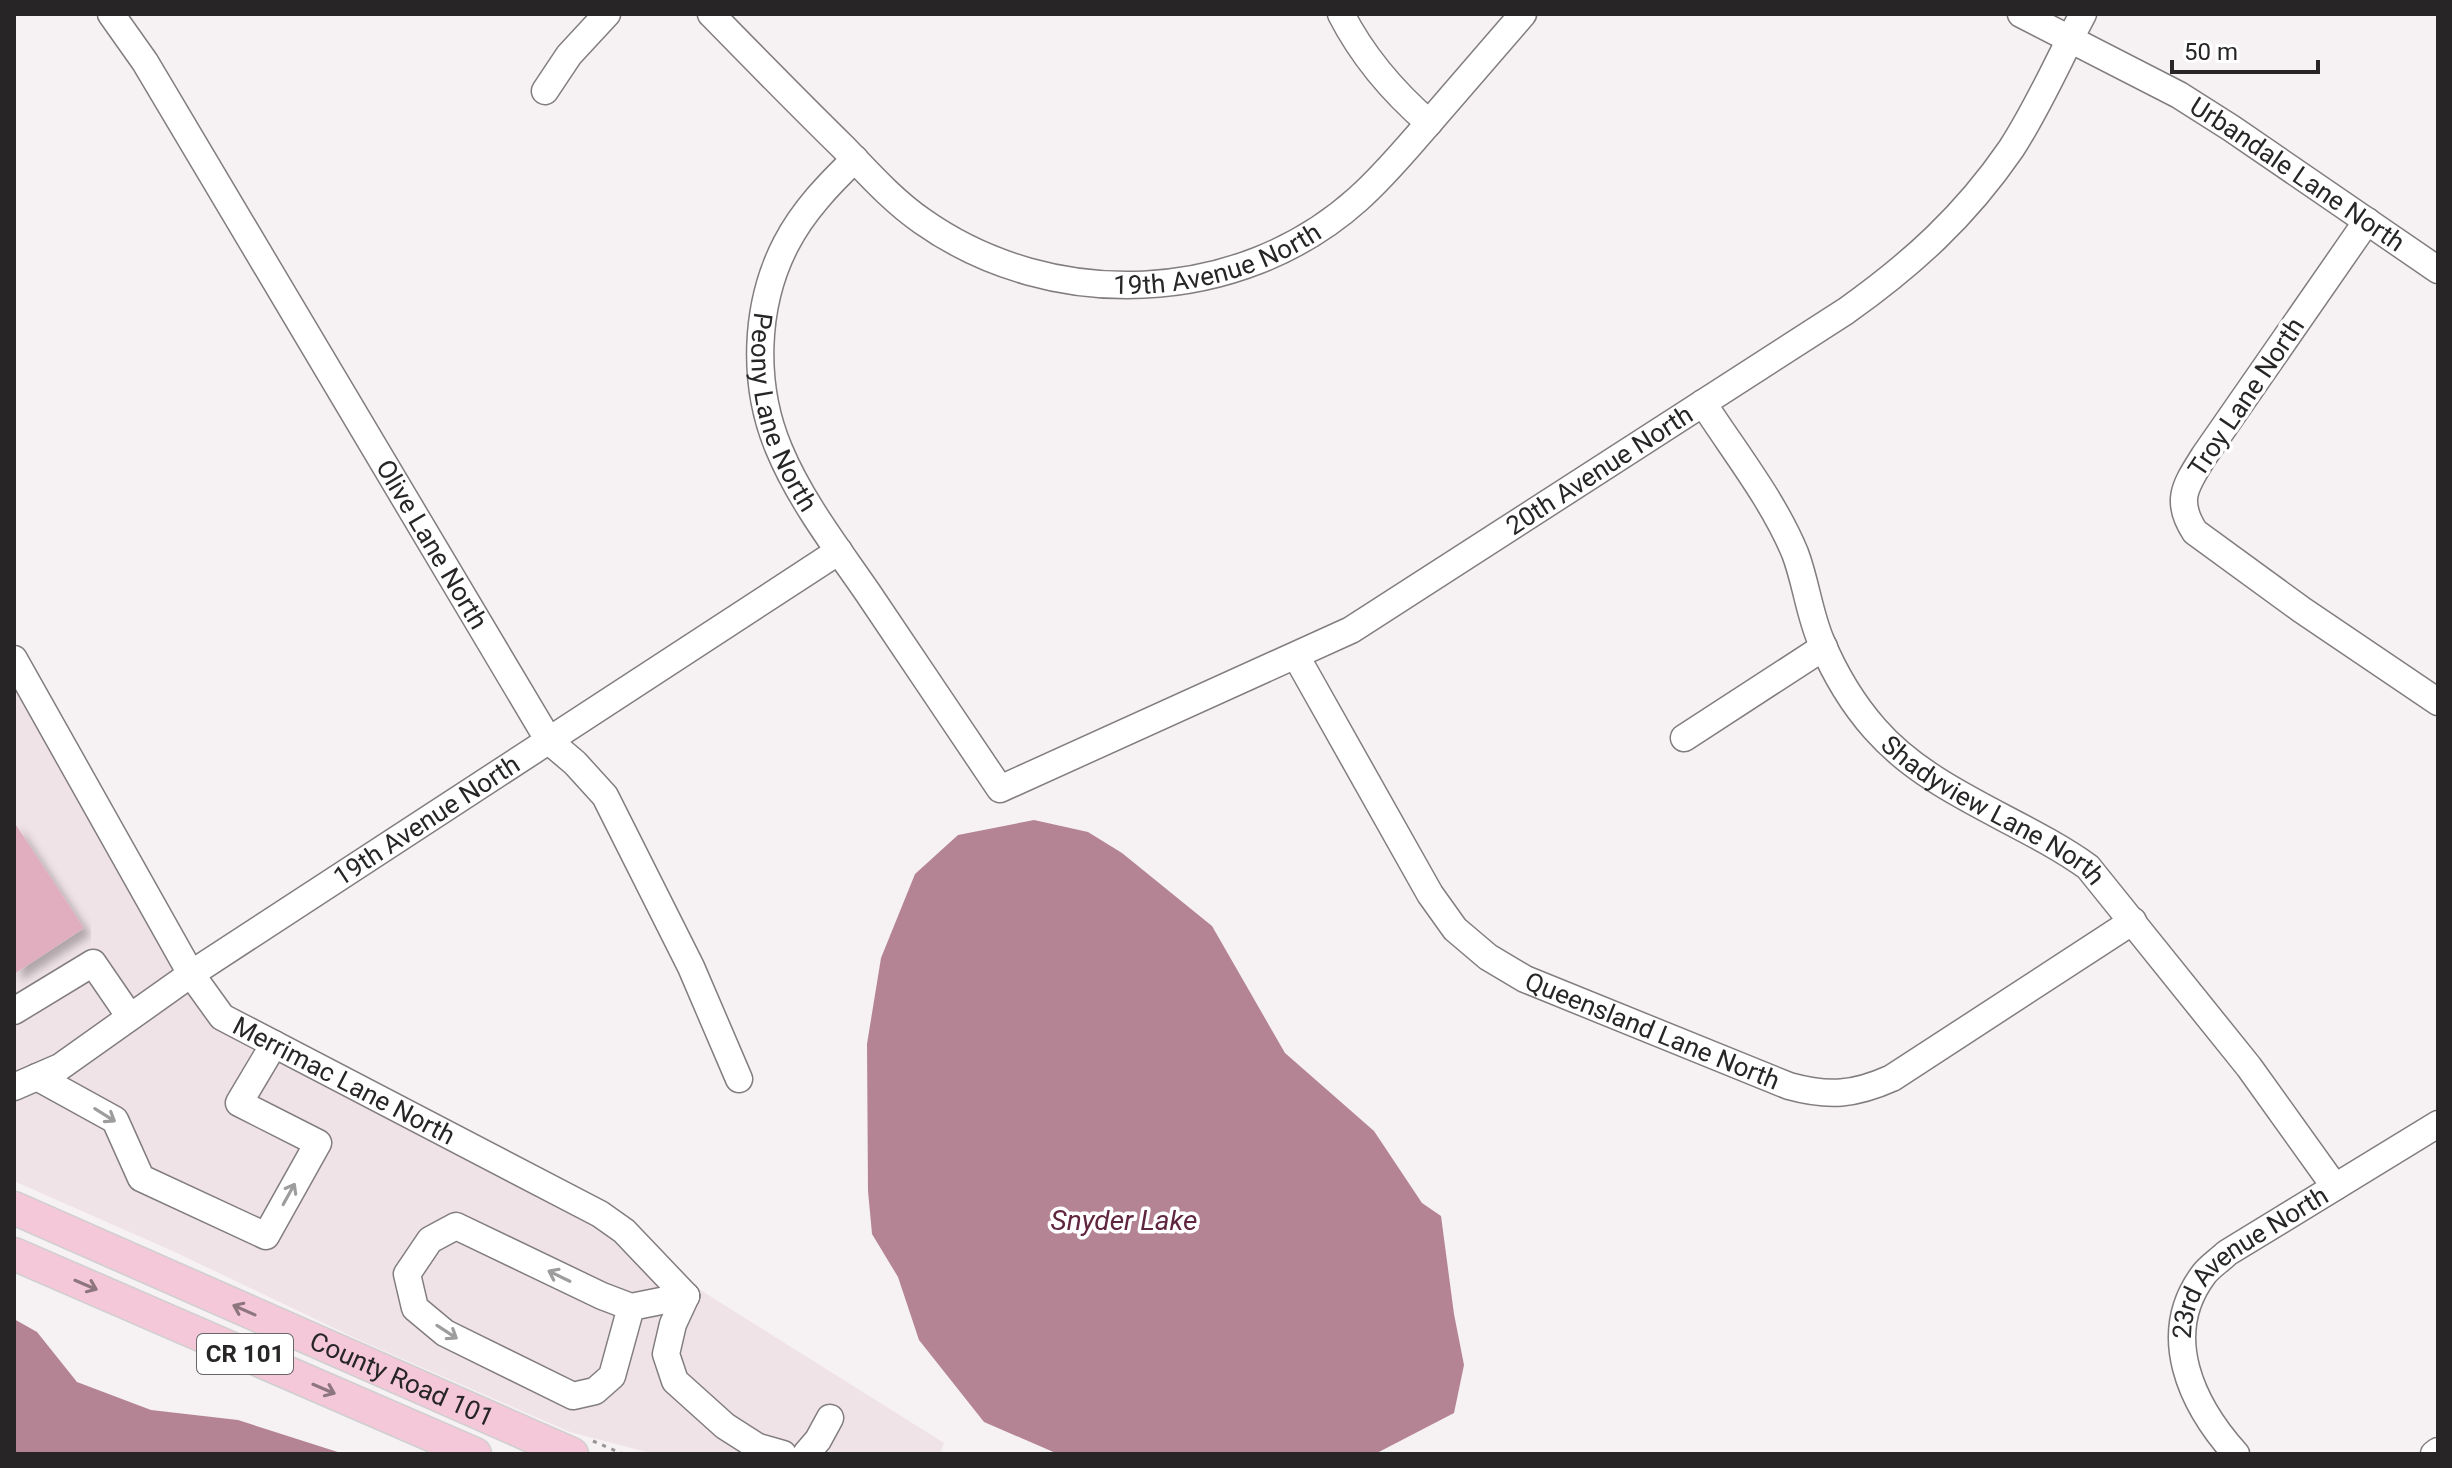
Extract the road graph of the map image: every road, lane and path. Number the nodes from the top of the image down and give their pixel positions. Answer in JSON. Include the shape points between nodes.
{"nodes":[{"id":1,"x":111,"y":14,"type":"edge"},
{"id":2,"x":607,"y":14,"type":"edge"},
{"id":3,"x":711,"y":14,"type":"edge"},
{"id":4,"x":1341,"y":14,"type":"edge"},
{"id":5,"x":1523,"y":14,"type":"edge"},
{"id":6,"x":2021,"y":14,"type":"edge"},
{"id":7,"x":2083,"y":14,"type":"edge"},
{"id":8,"x":2070,"y":40,"type":"junction"},
{"id":9,"x":545,"y":91,"type":"dead end"},
{"id":10,"x":1429,"y":123,"type":"junction"},
{"id":11,"x":855,"y":159,"type":"junction"},
{"id":12,"x":2367,"y":221,"type":"junction"},
{"id":13,"x":2438,"y":270,"type":"edge"},
{"id":14,"x":1703,"y":403,"type":"junction"},
{"id":15,"x":839,"y":551,"type":"junction"},
{"id":16,"x":1824,"y":647,"type":"junction"},
{"id":17,"x":1296,"y":656,"type":"junction"},
{"id":18,"x":14,"y":659,"type":"edge"},
{"id":19,"x":2438,"y":702,"type":"edge"},
{"id":20,"x":1684,"y":738,"type":"dead end"},
{"id":21,"x":549,"y":741,"type":"junction"},
{"id":22,"x":1000,"y":789,"type":"joint"},
{"id":23,"x":2133,"y":921,"type":"junction"},
{"id":24,"x":191,"y":974,"type":"junction"},
{"id":25,"x":14,"y":1011,"type":"edge"},
{"id":26,"x":130,"y":1017,"type":"junction"},
{"id":27,"x":274,"y":1044,"type":"junction"},
{"id":28,"x":739,"y":1079,"type":"dead end"},
{"id":29,"x":25,"y":1082,"type":"edge"},
{"id":30,"x":2438,"y":1124,"type":"edge"},
{"id":31,"x":2335,"y":1187,"type":"junction"},
{"id":32,"x":14,"y":1208,"type":"edge"},
{"id":33,"x":14,"y":1254,"type":"edge"},
{"id":34,"x":686,"y":1296,"type":"junction"},
{"id":35,"x":631,"y":1307,"type":"junction"},
{"id":36,"x":830,"y":1418,"type":"dead end"},
{"id":37,"x":475,"y":1454,"type":"edge"},
{"id":38,"x":572,"y":1454,"type":"edge"},
{"id":39,"x":783,"y":1454,"type":"edge"},
{"id":40,"x":806,"y":1454,"type":"edge"},
{"id":41,"x":2236,"y":1454,"type":"edge"}],
"edges":[{"from":1,"to":21,"type":"street","name":"Olive Lane North","via":[[153,75]]},
{"from":2,"to":9,"type":"street"},
{"from":3,"to":11,"type":"street"},
{"from":4,"to":10,"type":"street","via":[[1379,74]]},
{"from":5,"to":10,"type":"street","name":"19th Avenue North"},
{"from":6,"to":8,"type":"street"},
{"from":7,"to":8,"type":"street","name":"20th Avenue North"},
{"from":8,"to":12,"type":"street","name":"Urbandale Lane North","via":[[2192,103]]},
{"from":8,"to":14,"type":"street","name":"20th Avenue North","via":[[2011,149],[1937,239],[1846,311]]},
{"from":10,"to":11,"type":"street","name":"19th Avenue North","via":[[1358,200],[1294,245],[1222,273],[1169,284],[1066,282],[1003,263],[922,221]]},
{"from":11,"to":15,"type":"street","name":"Peony Lane North","via":[[809,208],[786,244],[761,325],[766,409],[775,436]]},
{"from":12,"to":13,"type":"street","name":"Urbandale Lane North"},
{"from":12,"to":19,"type":"street","name":"Troy Lane North","via":[[2204,456],[2184,490],[2183,504],[2195,532]]},
{"from":14,"to":16,"type":"street","name":"Shadyview Lane North","via":[[1779,520],[1796,555]]},
{"from":14,"to":17,"type":"street","name":"20th Avenue North","via":[[1351,630]]},
{"from":15,"to":21,"type":"street","name":"19th Avenue North"},
{"from":15,"to":22,"type":"street","name":"Peony Lane North"},
{"from":16,"to":20,"type":"street"},
{"from":16,"to":23,"type":"street","name":"Shadyview Lane North","via":[[1844,689],[1876,730],[1914,764],[2065,850],[2088,867]]},
{"from":17,"to":22,"type":"street","name":"20th Avenue North"},
{"from":17,"to":23,"type":"street","name":"Queensland Lane North","via":[[1455,929],[1525,979],[1789,1086],[1814,1093],[1867,1090]]},
{"from":18,"to":24,"type":"street","name":"Merrimac Lane North"},
{"from":21,"to":24,"type":"street","name":"19th Avenue North"},
{"from":21,"to":28,"type":"street","name":"Olive Lane North","via":[[605,796],[691,967]]},
{"from":23,"to":31,"type":"street","name":"Shadyview Lane North","via":[[2249,1067]]},
{"from":24,"to":26,"type":"street","name":"19th Avenue North"},
{"from":24,"to":27,"type":"street","name":"Merrimac Lane North","via":[[222,1017]]},
{"from":25,"to":26,"type":"street","via":[[93,963]]},
{"from":26,"to":29,"type":"street","name":"19th Avenue North","via":[[60,1067]]},
{"from":29,"to":27,"type":"street","one_way":true,"via":[[115,1120],[141,1178],[266,1236],[318,1143],[239,1103]]},
{"from":27,"to":34,"type":"street","name":"Merrimac Lane North","via":[[600,1214],[624,1231]]},
{"from":30,"to":31,"type":"street","name":"23rd Avenue North"},
{"from":31,"to":41,"type":"street","name":"23rd Avenue North","via":[[2227,1253],[2204,1273],[2184,1318],[2185,1370],[2215,1429]]},
{"from":38,"to":32,"type":"main road","name":"County Road 101","number":"CR 101","one_way":true},
{"from":33,"to":37,"type":"main road","name":"County Road 101","number":"CR 101","one_way":true},
{"from":34,"to":35,"type":"street"},
{"from":34,"to":39,"type":"street","via":[[666,1354],[675,1381],[725,1426],[758,1447]]},
{"from":35,"to":35,"type":"street","one_way":true,"via":[[456,1226],[430,1240],[407,1274],[415,1308],[445,1333],[573,1396],[595,1391],[612,1376]]},
{"from":36,"to":40,"type":"street"}]}
